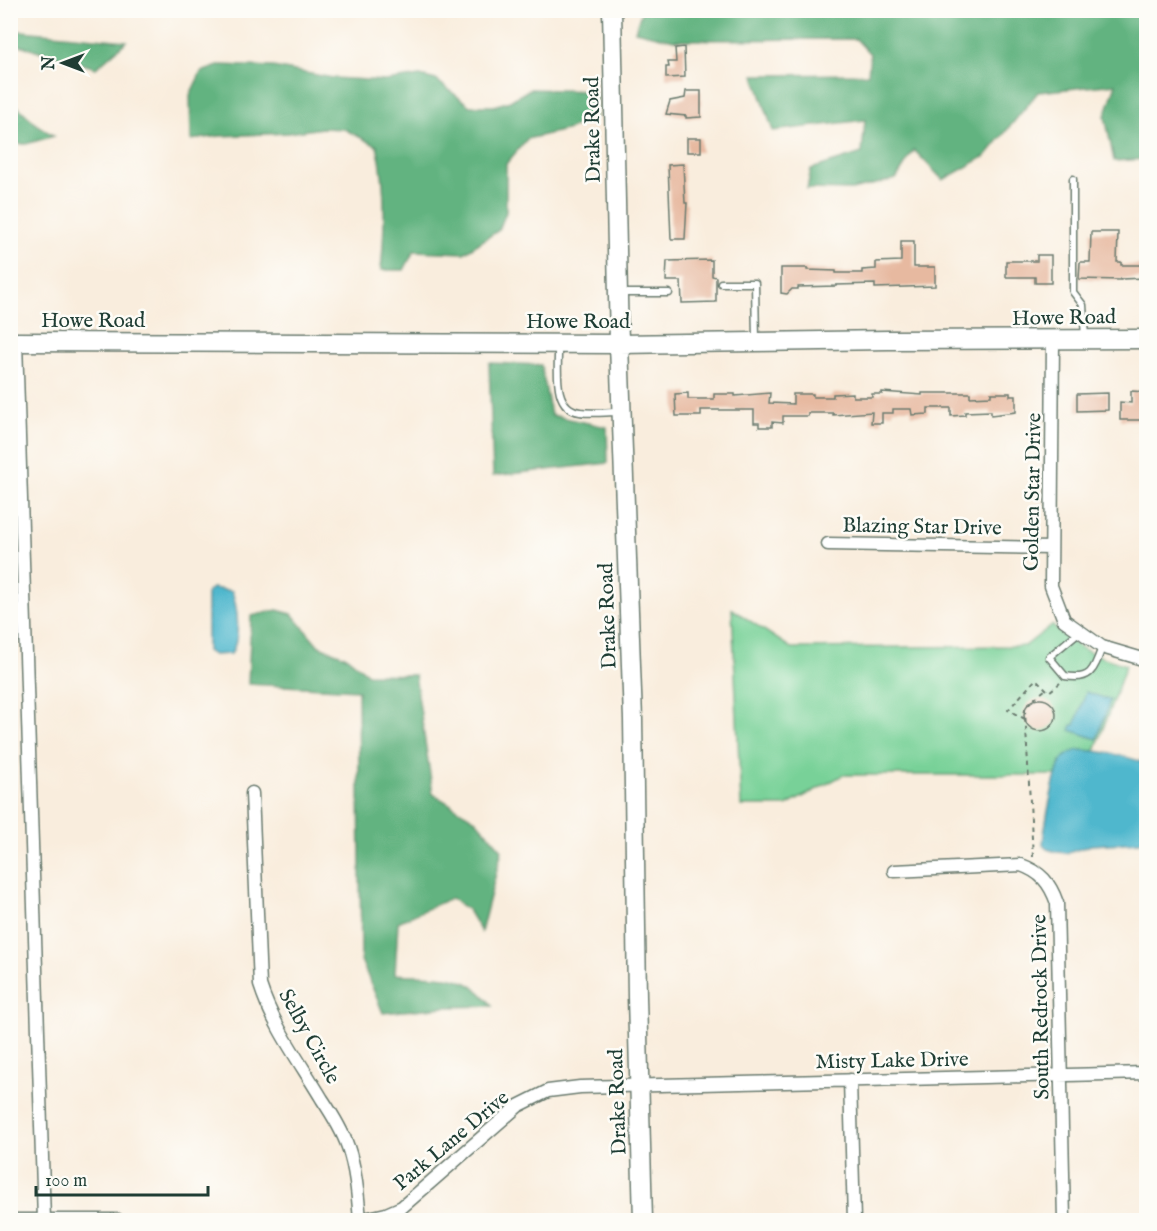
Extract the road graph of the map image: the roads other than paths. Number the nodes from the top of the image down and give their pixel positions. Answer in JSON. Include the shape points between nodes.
{"nodes":[{"id":1,"x":612,"y":10,"type":"edge"},
{"id":2,"x":1073,"y":179,"type":"dead end"},
{"id":3,"x":721,"y":283,"type":"dead end"},
{"id":4,"x":618,"y":293,"type":"junction"},
{"id":5,"x":669,"y":293,"type":"dead end"},
{"id":6,"x":1085,"y":339,"type":"junction"},
{"id":7,"x":1146,"y":339,"type":"edge"},
{"id":8,"x":1053,"y":340,"type":"junction"},
{"id":9,"x":13,"y":342,"type":"edge"},
{"id":10,"x":756,"y":342,"type":"junction"},
{"id":11,"x":558,"y":344,"type":"junction"},
{"id":12,"x":619,"y":344,"type":"junction"},
{"id":13,"x":622,"y":412,"type":"junction"},
{"id":14,"x":828,"y":544,"type":"dead end"},
{"id":15,"x":1051,"y":548,"type":"junction"},
{"id":16,"x":1080,"y":631,"type":"junction"},
{"id":17,"x":1102,"y":647,"type":"junction"},
{"id":18,"x":1146,"y":660,"type":"edge"},
{"id":19,"x":252,"y":793,"type":"dead end"},
{"id":20,"x":894,"y":871,"type":"dead end"},
{"id":21,"x":1146,"y":1073,"type":"edge"},
{"id":22,"x":1060,"y":1076,"type":"junction"},
{"id":23,"x":850,"y":1080,"type":"junction"},
{"id":24,"x":639,"y":1086,"type":"junction"},
{"id":25,"x":10,"y":1220,"type":"edge"},
{"id":26,"x":44,"y":1220,"type":"edge"},
{"id":27,"x":118,"y":1221,"type":"edge"},
{"id":28,"x":360,"y":1221,"type":"edge"},
{"id":29,"x":643,"y":1221,"type":"edge"},
{"id":30,"x":854,"y":1221,"type":"edge"},
{"id":31,"x":1064,"y":1221,"type":"edge"}],
"edges":[{"from":1,"to":4,"type":"street","name":"Drake Road"},
{"from":2,"to":6,"type":"lane","via":[[1073,292],[1083,305]]},
{"from":3,"to":10,"type":"lane","via":[[755,283]]},
{"from":4,"to":5,"type":"lane"},
{"from":4,"to":12,"type":"street","name":"Drake Road"},
{"from":6,"to":7,"type":"street","name":"Howe Road"},
{"from":6,"to":8,"type":"street","name":"Howe Road"},
{"from":8,"to":10,"type":"street","name":"Howe Road"},
{"from":8,"to":15,"type":"street","name":"Golden Star Drive"},
{"from":9,"to":11,"type":"street","name":"Howe Road"},
{"from":9,"to":26,"type":"street"},
{"from":10,"to":12,"type":"street","name":"Howe Road"},
{"from":11,"to":12,"type":"street","name":"Howe Road"},
{"from":11,"to":13,"type":"lane","via":[[559,389],[565,406],[581,412]]},
{"from":12,"to":13,"type":"street","name":"Drake Road"},
{"from":13,"to":24,"type":"street","name":"Drake Road","via":[[633,719]]},
{"from":14,"to":15,"type":"street","name":"Blazing Star Drive"},
{"from":15,"to":16,"type":"street","name":"Golden Star Drive","via":[[1051,586],[1064,620]]},
{"from":16,"to":17,"type":"street","name":"Golden Star Drive"},
{"from":16,"to":17,"type":"lane","via":[[1049,657],[1065,676],[1086,676],[1095,667]]},
{"from":17,"to":18,"type":"street","name":"Golden Star Drive"},
{"from":19,"to":28,"type":"street","name":"Selby Circle","via":[[260,985],[268,1009],[348,1147]]},
{"from":20,"to":22,"type":"street","name":"South Redrock Drive","via":[[1021,865],[1045,879],[1057,903]]},
{"from":21,"to":22,"type":"street","name":"Misty Lake Drive"},
{"from":22,"to":23,"type":"street","name":"Misty Lake Drive"},
{"from":22,"to":31,"type":"street","name":"South Redrock Drive"},
{"from":23,"to":24,"type":"street","name":"Misty Lake Drive"},
{"from":23,"to":30,"type":"street"},
{"from":24,"to":28,"type":"street","name":"Park Lane Drive","via":[[580,1087],[548,1091],[532,1098],[402,1207]]},
{"from":24,"to":29,"type":"street","name":"Drake Road"},
{"from":25,"to":26,"type":"street"},
{"from":26,"to":27,"type":"street"}]}
